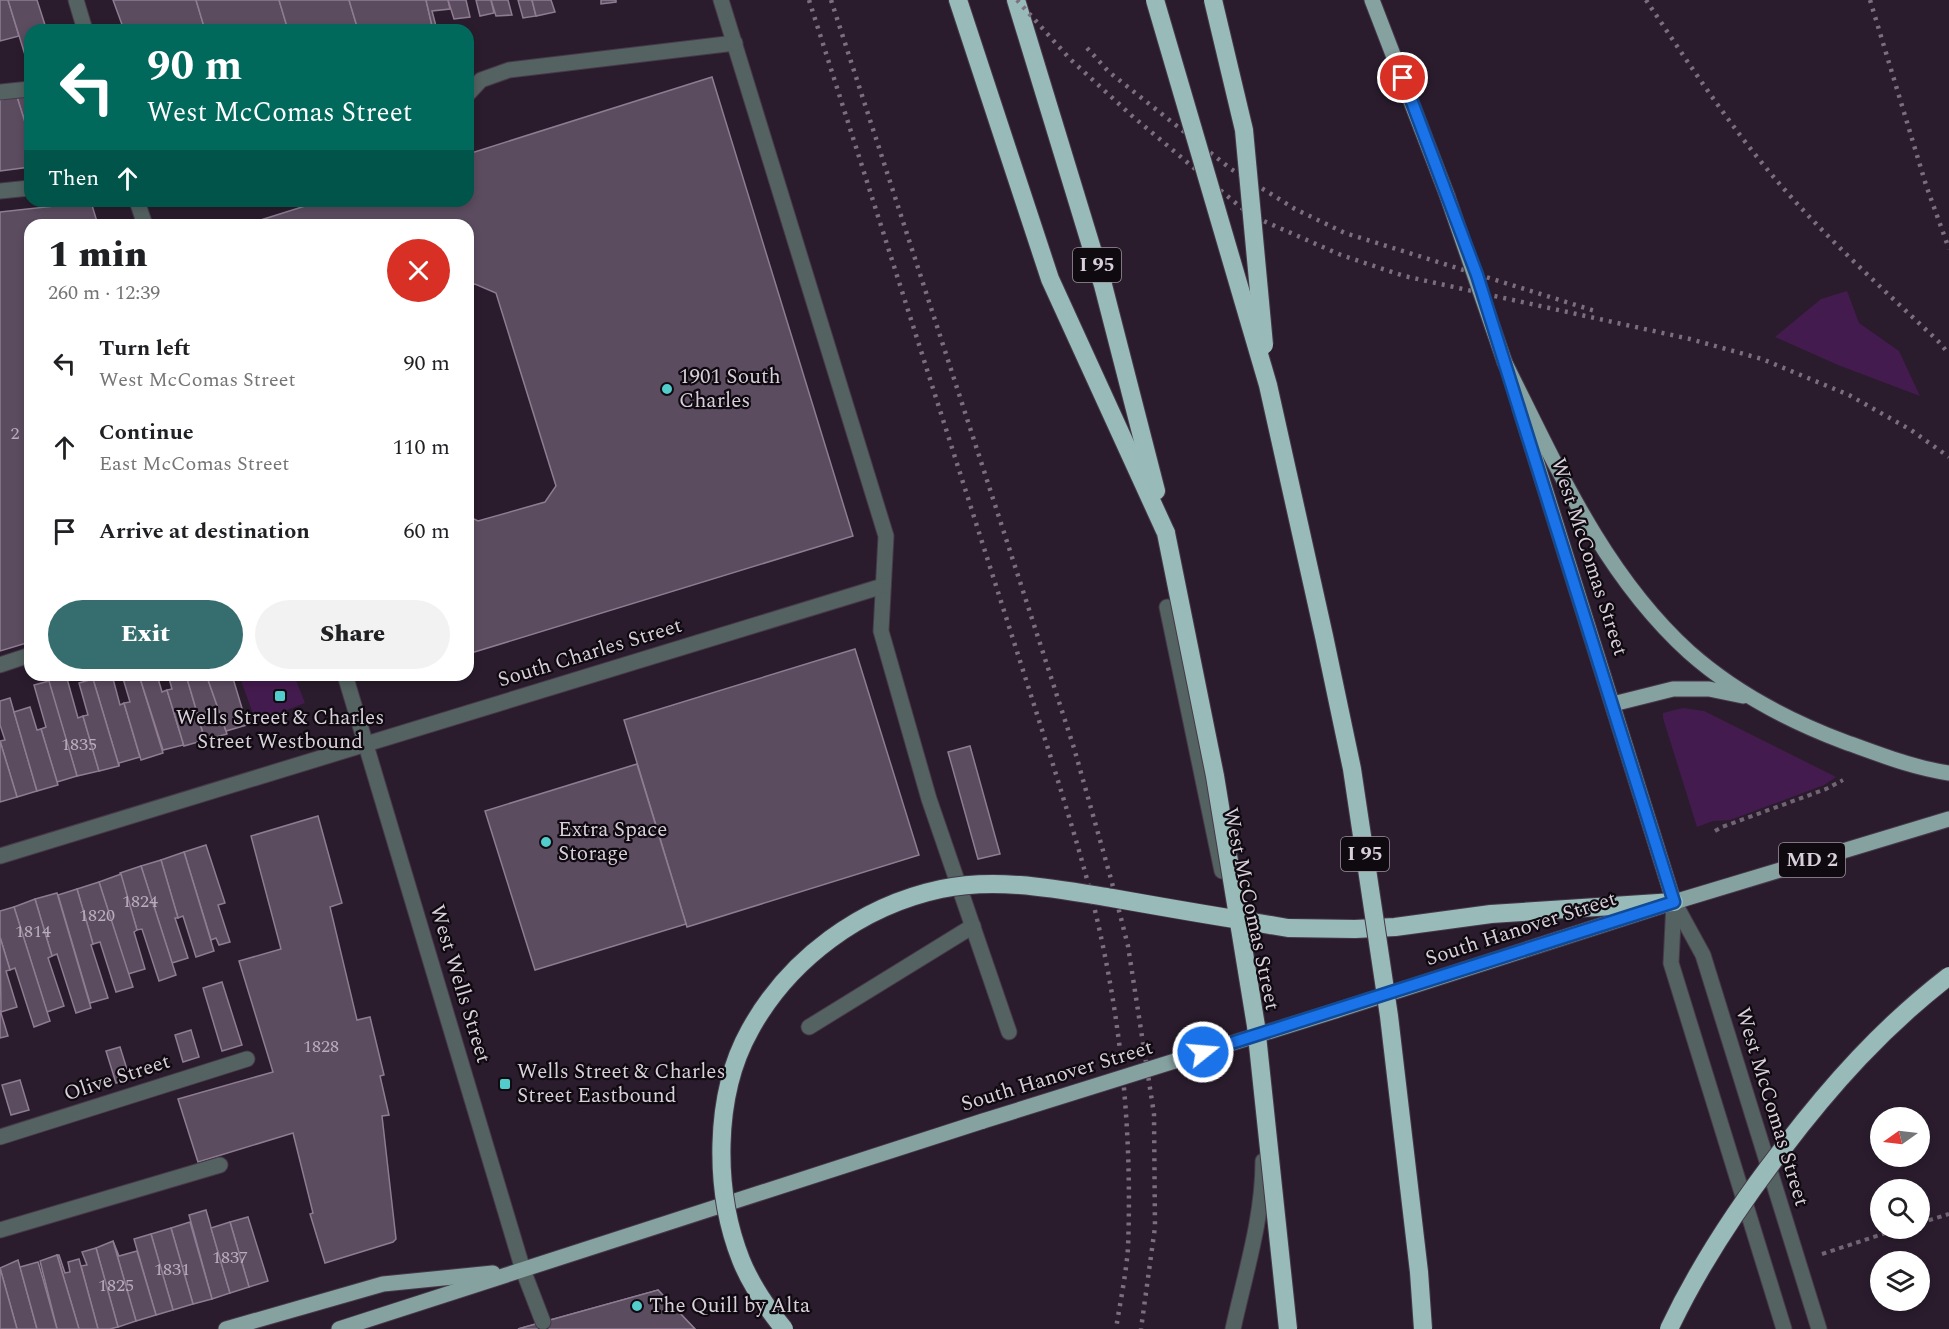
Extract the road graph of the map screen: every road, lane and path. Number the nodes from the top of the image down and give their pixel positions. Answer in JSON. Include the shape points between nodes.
{"nodes":[{"id":1,"x":76,"y":0,"type":"edge"},
{"id":2,"x":721,"y":0,"type":"edge"},
{"id":3,"x":958,"y":0,"type":"edge"},
{"id":4,"x":1016,"y":0,"type":"edge"},
{"id":5,"x":1155,"y":0,"type":"edge"},
{"id":6,"x":1213,"y":0,"type":"edge"},
{"id":7,"x":1372,"y":0,"type":"edge"},
{"id":8,"x":83,"y":24,"type":"edge"},
{"id":9,"x":735,"y":43,"type":"junction"},
{"id":10,"x":474,"y":88,"type":"edge"},
{"id":11,"x":24,"y":90,"type":"edge"},
{"id":12,"x":0,"y":92,"type":"edge"},
{"id":13,"x":24,"y":189,"type":"edge"},
{"id":14,"x":0,"y":191,"type":"edge"},
{"id":15,"x":1505,"y":363,"type":"junction"},
{"id":16,"x":1268,"y":386,"type":"junction"},
{"id":17,"x":1166,"y":533,"type":"junction"},
{"id":18,"x":883,"y":586,"type":"junction"},
{"id":19,"x":1167,"y":607,"type":"dead end"},
{"id":20,"x":24,"y":657,"type":"edge"},
{"id":21,"x":0,"y":665,"type":"edge"},
{"id":22,"x":347,"y":681,"type":"edge"},
{"id":23,"x":1749,"y":697,"type":"junction"},
{"id":24,"x":1613,"y":704,"type":"junction"},
{"id":25,"x":367,"y":744,"type":"junction"},
{"id":26,"x":1949,"y":773,"type":"edge"},
{"id":27,"x":1843,"y":780,"type":"dead end"},
{"id":28,"x":1949,"y":819,"type":"edge"},
{"id":29,"x":1715,"y":831,"type":"dead end"},
{"id":30,"x":0,"y":856,"type":"edge"},
{"id":31,"x":1674,"y":902,"type":"junction"},
{"id":32,"x":973,"y":926,"type":"junction"},
{"id":33,"x":1949,"y":976,"type":"edge"},
{"id":34,"x":809,"y":1027,"type":"dead end"},
{"id":35,"x":1009,"y":1032,"type":"dead end"},
{"id":36,"x":247,"y":1059,"type":"dead end"},
{"id":37,"x":0,"y":1137,"type":"edge"},
{"id":38,"x":220,"y":1165,"type":"dead end"},
{"id":39,"x":1949,"y":1214,"type":"edge"},
{"id":40,"x":1930,"y":1219,"type":"edge"},
{"id":41,"x":0,"y":1230,"type":"edge"},
{"id":42,"x":1870,"y":1238,"type":"edge"},
{"id":43,"x":1827,"y":1252,"type":"dead end"},
{"id":44,"x":523,"y":1270,"type":"junction"},
{"id":45,"x":543,"y":1322,"type":"dead end"},
{"id":46,"x":226,"y":1329,"type":"edge"},
{"id":47,"x":339,"y":1329,"type":"edge"},
{"id":48,"x":784,"y":1329,"type":"edge"},
{"id":49,"x":1233,"y":1329,"type":"edge"},
{"id":50,"x":1288,"y":1329,"type":"edge"},
{"id":51,"x":1423,"y":1329,"type":"edge"},
{"id":52,"x":1669,"y":1329,"type":"edge"},
{"id":53,"x":1784,"y":1329,"type":"edge"},
{"id":54,"x":1819,"y":1329,"type":"edge"}],
"edges":[{"from":1,"to":8,"type":"street"},
{"from":2,"to":9,"type":"street"},
{"from":3,"to":17,"type":"highway","via":[[1050,279]]},
{"from":4,"to":17,"type":"highway","number":"I 95","via":[[1103,285]]},
{"from":5,"to":16,"type":"highway","number":"I 95","bridge":true},
{"from":6,"to":16,"type":"highway","bridge":true,"via":[[1244,130]]},
{"from":7,"to":15,"type":"main road","bridge":true,"via":[[1447,195]]},
{"from":9,"to":10,"type":"street","via":[[509,70],[481,80]]},
{"from":9,"to":18,"type":"street","via":[[886,536]]},
{"from":11,"to":12,"type":"street"},
{"from":13,"to":14,"type":"street"},
{"from":15,"to":23,"type":"main road","via":[[1577,506],[1620,572],[1689,652]]},
{"from":15,"to":24,"type":"main road","name":"West McComas Street"},
{"from":16,"to":51,"type":"highway","number":"I 95","bridge":true,"via":[[1353,780],[1389,1016]]},
{"from":17,"to":50,"type":"highway","number":"I 95","bridge":true,"via":[[1215,776],[1257,1026]]},
{"from":18,"to":25,"type":"street","name":"South Charles Street"},
{"from":18,"to":32,"type":"street","via":[[881,631],[929,799]]},
{"from":19,"to":49,"type":"street","name":"West McComas Street","via":[[1252,1010],[1263,1086],[1263,1180]]},
{"from":20,"to":21,"type":"street"},
{"from":22,"to":25,"type":"street","name":"West Wells Street"},
{"from":23,"to":24,"type":"main road","via":[[1709,689],[1673,688]]},
{"from":23,"to":26,"type":"main road","via":[[1809,728],[1911,764]]},
{"from":24,"to":31,"type":"main road","name":"West McComas Street"},
{"from":25,"to":30,"type":"street","name":"South Charles Street"},
{"from":25,"to":44,"type":"street","name":"West Wells Street"},
{"from":27,"to":29,"type":"path"},
{"from":28,"to":31,"type":"main road","name":"South Hanover Street","number":"MD 2"},
{"from":31,"to":44,"type":"main road","name":"South Hanover Street","number":"MD 2","bridge":true},
{"from":31,"to":48,"type":"highway","bridge":true,"via":[[1491,914],[1395,927],[1288,928],[1056,889],[977,884],[907,898],[872,913],[811,954],[785,978],[749,1031],[728,1093],[721,1143],[732,1233],[755,1289]]},
{"from":31,"to":53,"type":"street","name":"West McComas Street","via":[[1671,963]]},
{"from":31,"to":54,"type":"street","name":"West McComas Street","via":[[1703,955]]},
{"from":32,"to":34,"type":"street"},
{"from":32,"to":35,"type":"street"},
{"from":33,"to":52,"type":"highway","bridge":true,"via":[[1912,1005],[1857,1059],[1808,1115],[1728,1222]]},
{"from":36,"to":37,"type":"street","name":"Olive Street"},
{"from":38,"to":41,"type":"street"},
{"from":39,"to":40,"type":"path"},
{"from":42,"to":43,"type":"path"},
{"from":44,"to":45,"type":"street","name":"West Wells Street"},
{"from":44,"to":46,"type":"main road","name":"South Hanover Street","number":"MD 2","via":[[383,1284]]},
{"from":44,"to":47,"type":"main road","name":"South Hanover Street","number":"MD 2"}]}
